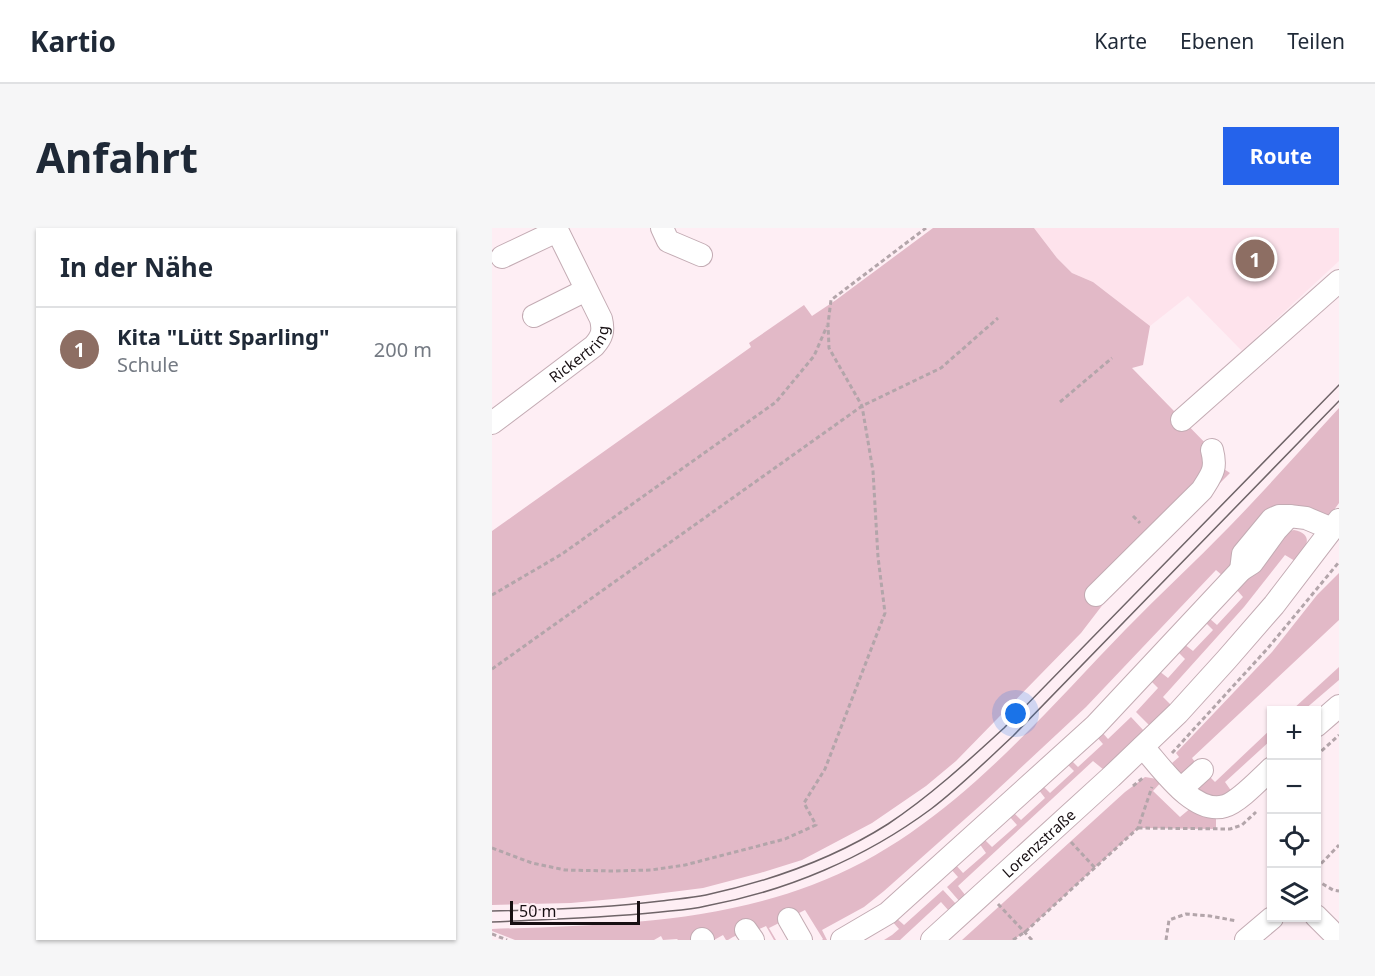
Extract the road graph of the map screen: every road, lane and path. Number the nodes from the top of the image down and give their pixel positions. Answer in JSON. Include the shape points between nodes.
{"nodes":[{"id":1,"x":662,"y":228,"type":"edge"},
{"id":2,"x":926,"y":228,"type":"edge"},
{"id":3,"x":556,"y":229,"type":"edge"},
{"id":4,"x":701,"y":255,"type":"dead end"},
{"id":5,"x":502,"y":257,"type":"dead end"},
{"id":6,"x":1339,"y":281,"type":"edge"},
{"id":7,"x":586,"y":290,"type":"junction"},
{"id":8,"x":534,"y":316,"type":"dead end"},
{"id":9,"x":998,"y":318,"type":"dead end"},
{"id":10,"x":828,"y":324,"type":"junction"},
{"id":11,"x":1112,"y":358,"type":"dead end"},
{"id":12,"x":1060,"y":402,"type":"dead end"},
{"id":13,"x":862,"y":406,"type":"junction"},
{"id":14,"x":1182,"y":420,"type":"dead end"},
{"id":15,"x":492,"y":423,"type":"edge"},
{"id":16,"x":1212,"y":450,"type":"dead end"},
{"id":17,"x":1334,"y":534,"type":"edge"},
{"id":18,"x":1339,"y":562,"type":"edge"},
{"id":19,"x":492,"y":595,"type":"edge"},
{"id":20,"x":1096,"y":595,"type":"dead end"},
{"id":21,"x":492,"y":669,"type":"edge"},
{"id":22,"x":1339,"y":706,"type":"edge"},
{"id":23,"x":1321,"y":722,"type":"edge"},
{"id":24,"x":1339,"y":735,"type":"edge"},
{"id":25,"x":1143,"y":747,"type":"junction"},
{"id":26,"x":1321,"y":752,"type":"edge"},
{"id":27,"x":1160,"y":765,"type":"junction"},
{"id":28,"x":1202,"y":770,"type":"dead end"},
{"id":29,"x":1267,"y":772,"type":"edge"},
{"id":30,"x":1181,"y":789,"type":"junction"},
{"id":31,"x":1071,"y":842,"type":"dead end"},
{"id":32,"x":1339,"y":846,"type":"edge"},
{"id":33,"x":492,"y":848,"type":"edge"},
{"id":34,"x":1095,"y":868,"type":"junction"},
{"id":35,"x":1318,"y":868,"type":"edge"},
{"id":36,"x":1321,"y":882,"type":"edge"},
{"id":37,"x":986,"y":891,"type":"junction"},
{"id":38,"x":1339,"y":891,"type":"edge"},
{"id":39,"x":789,"y":919,"type":"dead end"},
{"id":40,"x":1267,"y":920,"type":"edge"},
{"id":41,"x":1321,"y":920,"type":"edge"},
{"id":42,"x":1245,"y":931,"type":"edge"},
{"id":43,"x":1025,"y":933,"type":"junction"},
{"id":44,"x":492,"y":934,"type":"edge"},
{"id":45,"x":1339,"y":939,"type":"edge"},
{"id":46,"x":507,"y":940,"type":"edge"},
{"id":47,"x":801,"y":940,"type":"edge"},
{"id":48,"x":842,"y":940,"type":"edge"},
{"id":49,"x":932,"y":940,"type":"edge"},
{"id":50,"x":1013,"y":940,"type":"edge"},
{"id":51,"x":1032,"y":940,"type":"edge"},
{"id":52,"x":1166,"y":940,"type":"edge"}],
"edges":[{"from":1,"to":4,"type":"street","via":[[668,242]]},
{"from":2,"to":10,"type":"path","via":[[831,300]]},
{"from":3,"to":5,"type":"street"},
{"from":3,"to":7,"type":"street","name":"Rickertring"},
{"from":6,"to":14,"type":"street"},
{"from":7,"to":8,"type":"street"},
{"from":7,"to":15,"type":"street","name":"Rickertring","via":[[601,319],[601,338]]},
{"from":9,"to":13,"type":"path","via":[[941,368]]},
{"from":10,"to":13,"type":"path","via":[[829,348]]},
{"from":10,"to":19,"type":"path","via":[[814,356],[776,402],[562,554]]},
{"from":11,"to":12,"type":"path"},
{"from":13,"to":21,"type":"path"},
{"from":13,"to":33,"type":"path","via":[[873,471],[885,613],[825,769],[804,803],[816,825],[785,839],[651,870],[565,870]]},
{"from":16,"to":20,"type":"street","via":[[1215,463],[1202,490]]},
{"from":17,"to":25,"type":"street","name":"Lorenzstraße","via":[[1227,659]]},
{"from":17,"to":48,"type":"street","via":[[1306,518],[1289,516],[1252,563],[1241,570],[1095,726],[888,913]]},
{"from":18,"to":27,"type":"path","via":[[1268,648]]},
{"from":22,"to":23,"type":"street"},
{"from":24,"to":26,"type":"path"},
{"from":25,"to":27,"type":"street"},
{"from":25,"to":37,"type":"street","name":"Lorenzstraße"},
{"from":27,"to":30,"type":"street"},
{"from":27,"to":34,"type":"path","via":[[1138,828]]},
{"from":28,"to":30,"type":"street"},
{"from":29,"to":30,"type":"street","via":[[1226,806],[1202,805]]},
{"from":31,"to":34,"type":"path"},
{"from":32,"to":35,"type":"path"},
{"from":34,"to":43,"type":"path"},
{"from":36,"to":38,"type":"path"},
{"from":37,"to":43,"type":"path"},
{"from":37,"to":49,"type":"street","name":"Lorenzstraße"},
{"from":39,"to":47,"type":"street"},
{"from":40,"to":42,"type":"street"},
{"from":41,"to":45,"type":"street"},
{"from":42,"to":52,"type":"path","via":[[1210,916],[1186,914],[1169,920]]},
{"from":43,"to":50,"type":"path"},
{"from":43,"to":51,"type":"path"},
{"from":44,"to":46,"type":"path"}]}
